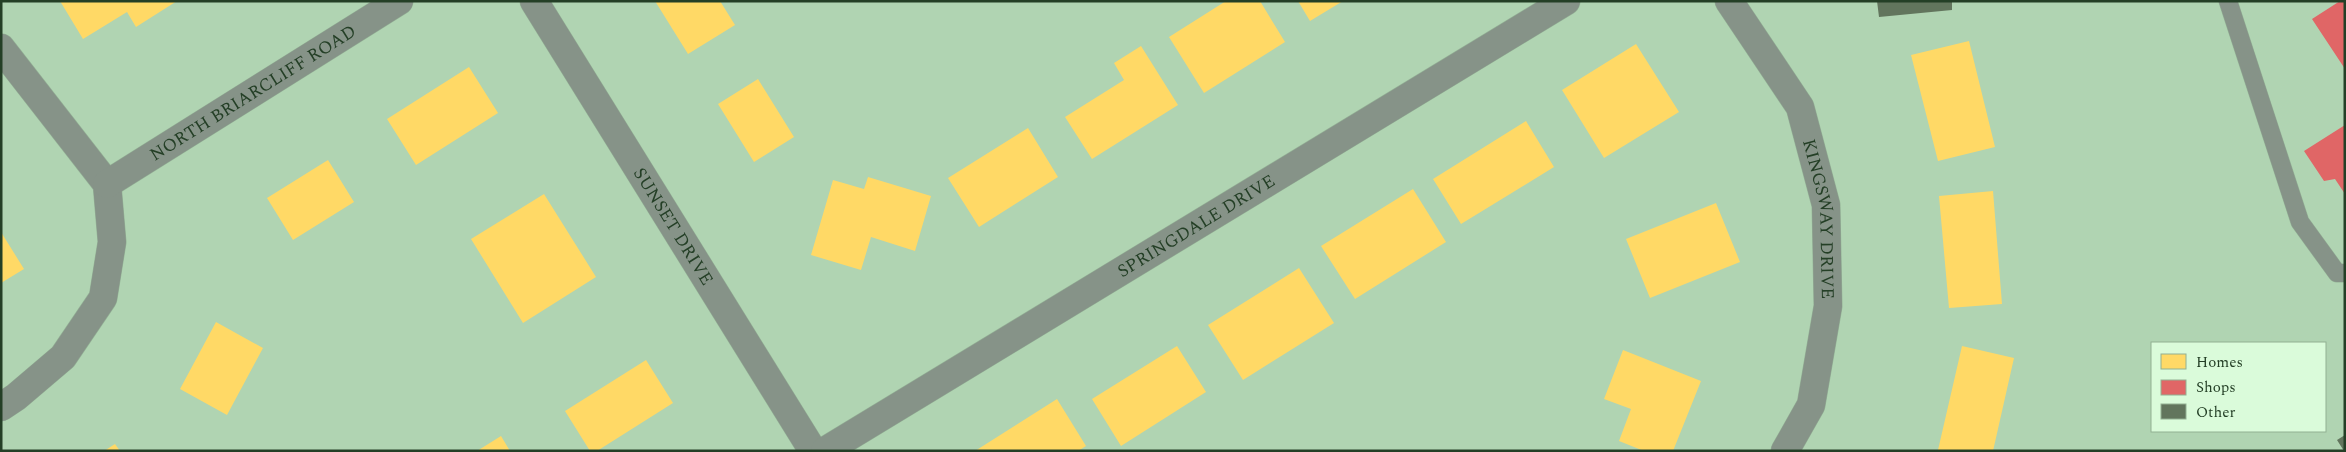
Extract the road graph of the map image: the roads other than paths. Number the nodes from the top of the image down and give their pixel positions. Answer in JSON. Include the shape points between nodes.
{"nodes":[{"id":1,"x":399,"y":1,"type":"edge"},
{"id":2,"x":534,"y":1,"type":"edge"},
{"id":3,"x":1566,"y":1,"type":"edge"},
{"id":4,"x":1730,"y":1,"type":"edge"},
{"id":5,"x":2228,"y":1,"type":"edge"},
{"id":6,"x":1,"y":48,"type":"edge"},
{"id":7,"x":107,"y":184,"type":"junction"},
{"id":8,"x":2345,"y":272,"type":"edge"},
{"id":9,"x":1,"y":407,"type":"edge"},
{"id":10,"x":813,"y":451,"type":"edge"},
{"id":11,"x":825,"y":451,"type":"edge"},
{"id":12,"x":1785,"y":451,"type":"edge"}],
"edges":[{"from":1,"to":7,"type":"street","name":"NORTH BRIARCLIFF ROAD"},
{"from":2,"to":10,"type":"street","name":"SUNSET DRIVE"},
{"from":3,"to":11,"type":"street","name":"SPRINGDALE DRIVE"},
{"from":4,"to":12,"type":"street","name":"KINGSWAY DRIVE","via":[[1800,107],[1826,205],[1828,306],[1811,405]]},
{"from":5,"to":8,"type":"lane","via":[[2300,222],[2337,273]]},
{"from":6,"to":7,"type":"street"},
{"from":7,"to":9,"type":"street","via":[[112,242],[104,298],[63,357]]}]}
